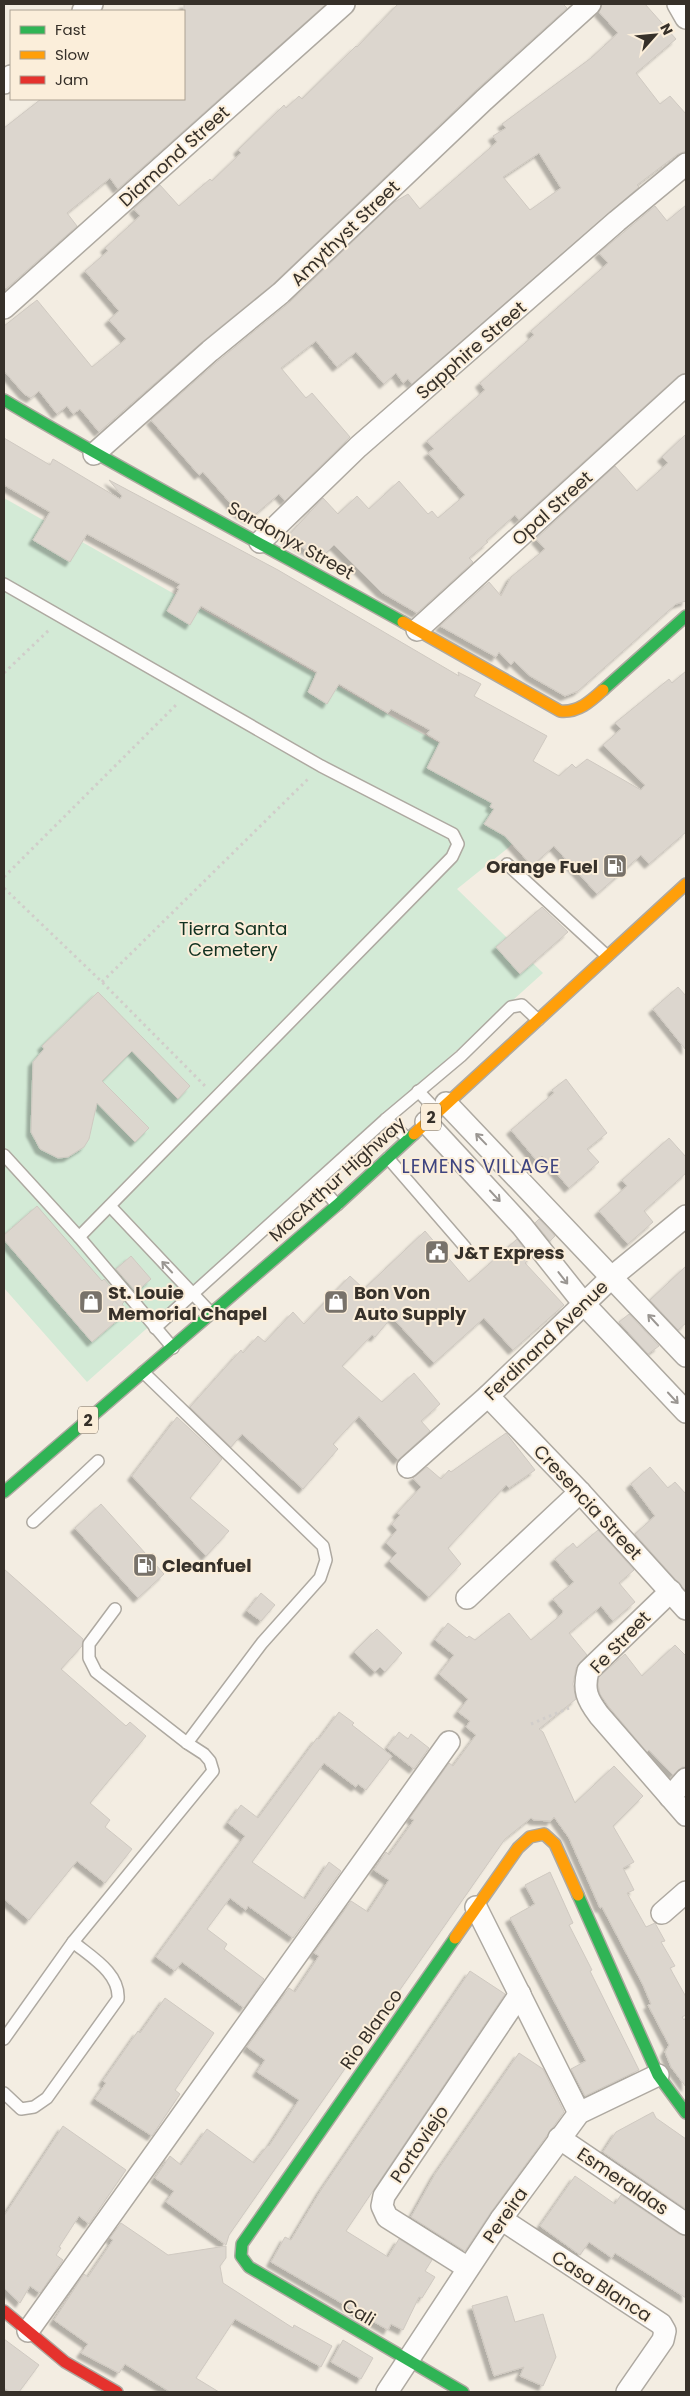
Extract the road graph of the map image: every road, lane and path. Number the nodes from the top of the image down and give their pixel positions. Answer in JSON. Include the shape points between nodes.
{"nodes":[{"id":1,"x":344,"y":4,"type":"edge"},
{"id":2,"x":590,"y":4,"type":"edge"},
{"id":3,"x":678,"y":4,"type":"edge"},
{"id":4,"x":686,"y":18,"type":"edge"},
{"id":5,"x":686,"y":164,"type":"edge"},
{"id":6,"x":4,"y":308,"type":"edge"},
{"id":7,"x":686,"y":385,"type":"edge"},
{"id":8,"x":4,"y":400,"type":"edge"},
{"id":9,"x":94,"y":454,"type":"junction"},
{"id":10,"x":260,"y":542,"type":"junction"},
{"id":11,"x":4,"y":584,"type":"edge"},
{"id":12,"x":686,"y":616,"type":"edge"},
{"id":13,"x":61,"y":618,"type":"junction"},
{"id":14,"x":417,"y":630,"type":"junction"},
{"id":15,"x":4,"y":674,"type":"edge"},
{"id":16,"x":191,"y":690,"type":"junction"},
{"id":17,"x":321,"y":766,"type":"junction"},
{"id":18,"x":506,"y":864,"type":"dead end"},
{"id":19,"x":4,"y":878,"type":"edge"},
{"id":20,"x":686,"y":884,"type":"edge"},
{"id":21,"x":4,"y":888,"type":"edge"},
{"id":22,"x":608,"y":957,"type":"junction"},
{"id":23,"x":102,"y":982,"type":"junction"},
{"id":24,"x":538,"y":1020,"type":"junction"},
{"id":25,"x":418,"y":1091,"type":"junction"},
{"id":26,"x":217,"y":1098,"type":"junction"},
{"id":27,"x":436,"y":1112,"type":"junction"},
{"id":28,"x":386,"y":1119,"type":"junction"},
{"id":29,"x":408,"y":1139,"type":"junction"},
{"id":30,"x":4,"y":1155,"type":"edge"},
{"id":31,"x":388,"y":1158,"type":"junction"},
{"id":32,"x":317,"y":1182,"type":"junction"},
{"id":33,"x":337,"y":1205,"type":"junction"},
{"id":34,"x":110,"y":1206,"type":"junction"},
{"id":35,"x":686,"y":1216,"type":"edge"},
{"id":36,"x":79,"y":1237,"type":"junction"},
{"id":37,"x":465,"y":1247,"type":"dead end"},
{"id":38,"x":613,"y":1276,"type":"junction"},
{"id":39,"x":192,"y":1294,"type":"junction"},
{"id":40,"x":584,"y":1304,"type":"junction"},
{"id":41,"x":212,"y":1314,"type":"junction"},
{"id":42,"x":155,"y":1328,"type":"junction"},
{"id":43,"x":173,"y":1348,"type":"junction"},
{"id":44,"x":686,"y":1356,"type":"edge"},
{"id":45,"x":144,"y":1372,"type":"junction"},
{"id":46,"x":488,"y":1396,"type":"junction"},
{"id":47,"x":686,"y":1412,"type":"edge"},
{"id":48,"x":98,"y":1462,"type":"dead end"},
{"id":49,"x":408,"y":1467,"type":"dead end"},
{"id":50,"x":4,"y":1492,"type":"edge"},
{"id":51,"x":580,"y":1492,"type":"junction"},
{"id":52,"x":33,"y":1522,"type":"dead end"},
{"id":53,"x":671,"y":1590,"type":"junction"},
{"id":54,"x":467,"y":1598,"type":"dead end"},
{"id":55,"x":115,"y":1609,"type":"dead end"},
{"id":56,"x":686,"y":1609,"type":"edge"},
{"id":57,"x":588,"y":1700,"type":"junction"},
{"id":58,"x":531,"y":1724,"type":"dead end"},
{"id":59,"x":449,"y":1742,"type":"dead end"},
{"id":60,"x":187,"y":1744,"type":"junction"},
{"id":61,"x":686,"y":1779,"type":"edge"},
{"id":62,"x":670,"y":1797,"type":"junction"},
{"id":63,"x":686,"y":1815,"type":"edge"},
{"id":64,"x":686,"y":1892,"type":"edge"},
{"id":65,"x":476,"y":1907,"type":"junction"},
{"id":66,"x":662,"y":1913,"type":"dead end"},
{"id":67,"x":73,"y":1942,"type":"junction"},
{"id":68,"x":520,"y":1994,"type":"junction"},
{"id":69,"x":4,"y":2039,"type":"edge"},
{"id":70,"x":658,"y":2075,"type":"junction"},
{"id":71,"x":4,"y":2093,"type":"edge"},
{"id":72,"x":579,"y":2113,"type":"junction"},
{"id":73,"x":686,"y":2113,"type":"edge"},
{"id":74,"x":559,"y":2138,"type":"junction"},
{"id":75,"x":501,"y":2219,"type":"junction"},
{"id":76,"x":686,"y":2224,"type":"edge"},
{"id":77,"x":241,"y":2256,"type":"joint"},
{"id":78,"x":468,"y":2268,"type":"junction"},
{"id":79,"x":4,"y":2310,"type":"edge"},
{"id":80,"x":28,"y":2331,"type":"junction"},
{"id":81,"x":406,"y":2361,"type":"junction"},
{"id":82,"x":117,"y":2392,"type":"edge"},
{"id":83,"x":387,"y":2392,"type":"edge"},
{"id":84,"x":463,"y":2392,"type":"edge"},
{"id":85,"x":627,"y":2392,"type":"edge"}],
"edges":[{"from":1,"to":6,"type":"street","name":"Diamond Street"},
{"from":2,"to":9,"type":"street","name":"Amythyst Street","via":[[484,100],[282,294],[210,351]]},
{"from":3,"to":4,"type":"street"},
{"from":5,"to":10,"type":"street","name":"Sapphire Street","via":[[358,447]]},
{"from":7,"to":14,"type":"street","name":"Opal Street"},
{"from":8,"to":9,"type":"main road","name":"Sardonyx Street"},
{"from":9,"to":10,"type":"main road","name":"Sardonyx Street"},
{"from":10,"to":14,"type":"main road","name":"Sardonyx Street"},
{"from":11,"to":13,"type":"lane"},
{"from":12,"to":14,"type":"main road","name":"Sardonyx Street","via":[[586,705],[568,712],[560,711]]},
{"from":13,"to":15,"type":"path"},
{"from":13,"to":16,"type":"lane"},
{"from":16,"to":17,"type":"lane"},
{"from":16,"to":19,"type":"path"},
{"from":17,"to":23,"type":"path"},
{"from":17,"to":26,"type":"lane","via":[[453,834],[457,839],[456,851]]},
{"from":18,"to":22,"type":"lane"},
{"from":20,"to":22,"type":"main road","name":"MacArthur Highway","number":"2"},
{"from":21,"to":23,"type":"path"},
{"from":22,"to":24,"type":"main road","name":"MacArthur Highway","number":"2"},
{"from":23,"to":26,"type":"path"},
{"from":24,"to":25,"type":"lane","via":[[522,1005],[511,1007],[462,1056]]},
{"from":24,"to":27,"type":"main road","name":"MacArthur Highway","number":"2"},
{"from":25,"to":27,"type":"lane"},
{"from":25,"to":28,"type":"lane"},
{"from":26,"to":34,"type":"lane"},
{"from":27,"to":29,"type":"main road","name":"MacArthur Highway","number":"2"},
{"from":38,"to":27,"type":"street","one_way":true},
{"from":27,"to":40,"type":"street","one_way":true},
{"from":28,"to":29,"type":"lane"},
{"from":28,"to":32,"type":"lane"},
{"from":29,"to":31,"type":"main road","name":"MacArthur Highway","number":"2"},
{"from":30,"to":36,"type":"lane"},
{"from":31,"to":33,"type":"main road","name":"MacArthur Highway","number":"2"},
{"from":31,"to":37,"type":"lane"},
{"from":32,"to":33,"type":"lane"},
{"from":32,"to":39,"type":"lane"},
{"from":33,"to":41,"type":"main road","name":"MacArthur Highway","number":"2"},
{"from":34,"to":36,"type":"lane"},
{"from":39,"to":34,"type":"lane","one_way":true},
{"from":35,"to":38,"type":"street","name":"Ferdinand Avenue"},
{"from":36,"to":42,"type":"lane"},
{"from":38,"to":40,"type":"street","name":"Ferdinand Avenue"},
{"from":44,"to":38,"type":"street","one_way":true},
{"from":39,"to":41,"type":"lane"},
{"from":39,"to":42,"type":"lane"},
{"from":40,"to":46,"type":"street","name":"Ferdinand Avenue"},
{"from":40,"to":47,"type":"street","one_way":true},
{"from":41,"to":43,"type":"main road","name":"MacArthur Highway","number":"2"},
{"from":42,"to":43,"type":"lane"},
{"from":43,"to":45,"type":"main road","name":"MacArthur Highway","number":"2"},
{"from":45,"to":50,"type":"main road","name":"MacArthur Highway","number":"2"},
{"from":45,"to":60,"type":"lane","via":[[323,1546],[326,1560],[320,1578],[262,1643]]},
{"from":46,"to":49,"type":"street","name":"Ferdinand Avenue"},
{"from":46,"to":51,"type":"street","name":"Cresencia Street"},
{"from":48,"to":52,"type":"lane"},
{"from":51,"to":53,"type":"street","name":"Cresencia Street"},
{"from":51,"to":54,"type":"street"},
{"from":53,"to":56,"type":"street","name":"Cresencia Street"},
{"from":53,"to":57,"type":"street","name":"Fe Street","via":[[588,1671],[584,1684]]},
{"from":55,"to":60,"type":"lane","via":[[89,1644],[88,1658],[96,1672]]},
{"from":57,"to":58,"type":"path"},
{"from":57,"to":62,"type":"street"},
{"from":59,"to":80,"type":"street"},
{"from":60,"to":67,"type":"lane","via":[[204,1754],[213,1771]]},
{"from":61,"to":62,"type":"street"},
{"from":62,"to":63,"type":"street"},
{"from":64,"to":66,"type":"street"},
{"from":65,"to":68,"type":"street"},
{"from":65,"to":70,"type":"main road","name":"Rio Blanco","via":[[518,1848],[530,1837],[544,1834],[555,1844]]},
{"from":65,"to":77,"type":"main road","name":"Rio Blanco","via":[[242,2244]]},
{"from":67,"to":69,"type":"lane"},
{"from":67,"to":71,"type":"lane","via":[[116,1980],[118,1999],[47,2098],[34,2107],[21,2110]]},
{"from":68,"to":72,"type":"street"},
{"from":68,"to":78,"type":"street","name":"Portoviejo","via":[[384,2196],[382,2206],[387,2217]]},
{"from":70,"to":72,"type":"street","name":"Pereira"},
{"from":70,"to":73,"type":"main road"},
{"from":72,"to":74,"type":"street","name":"Pereira"},
{"from":74,"to":75,"type":"street","name":"Pereira"},
{"from":74,"to":76,"type":"street","name":"Esmeraldas"},
{"from":75,"to":78,"type":"street","name":"Pereira"},
{"from":75,"to":85,"type":"street","name":"Casa Blanca","via":[[661,2324],[665,2331],[663,2340]]},
{"from":77,"to":81,"type":"main road","name":"Cali","via":[[250,2267]]},
{"from":78,"to":81,"type":"street","name":"Pereira"},
{"from":79,"to":80,"type":"main road"},
{"from":80,"to":82,"type":"main road","via":[[66,2362]]},
{"from":81,"to":83,"type":"street","name":"Pereira"},
{"from":81,"to":84,"type":"main road","name":"Cali"}]}
